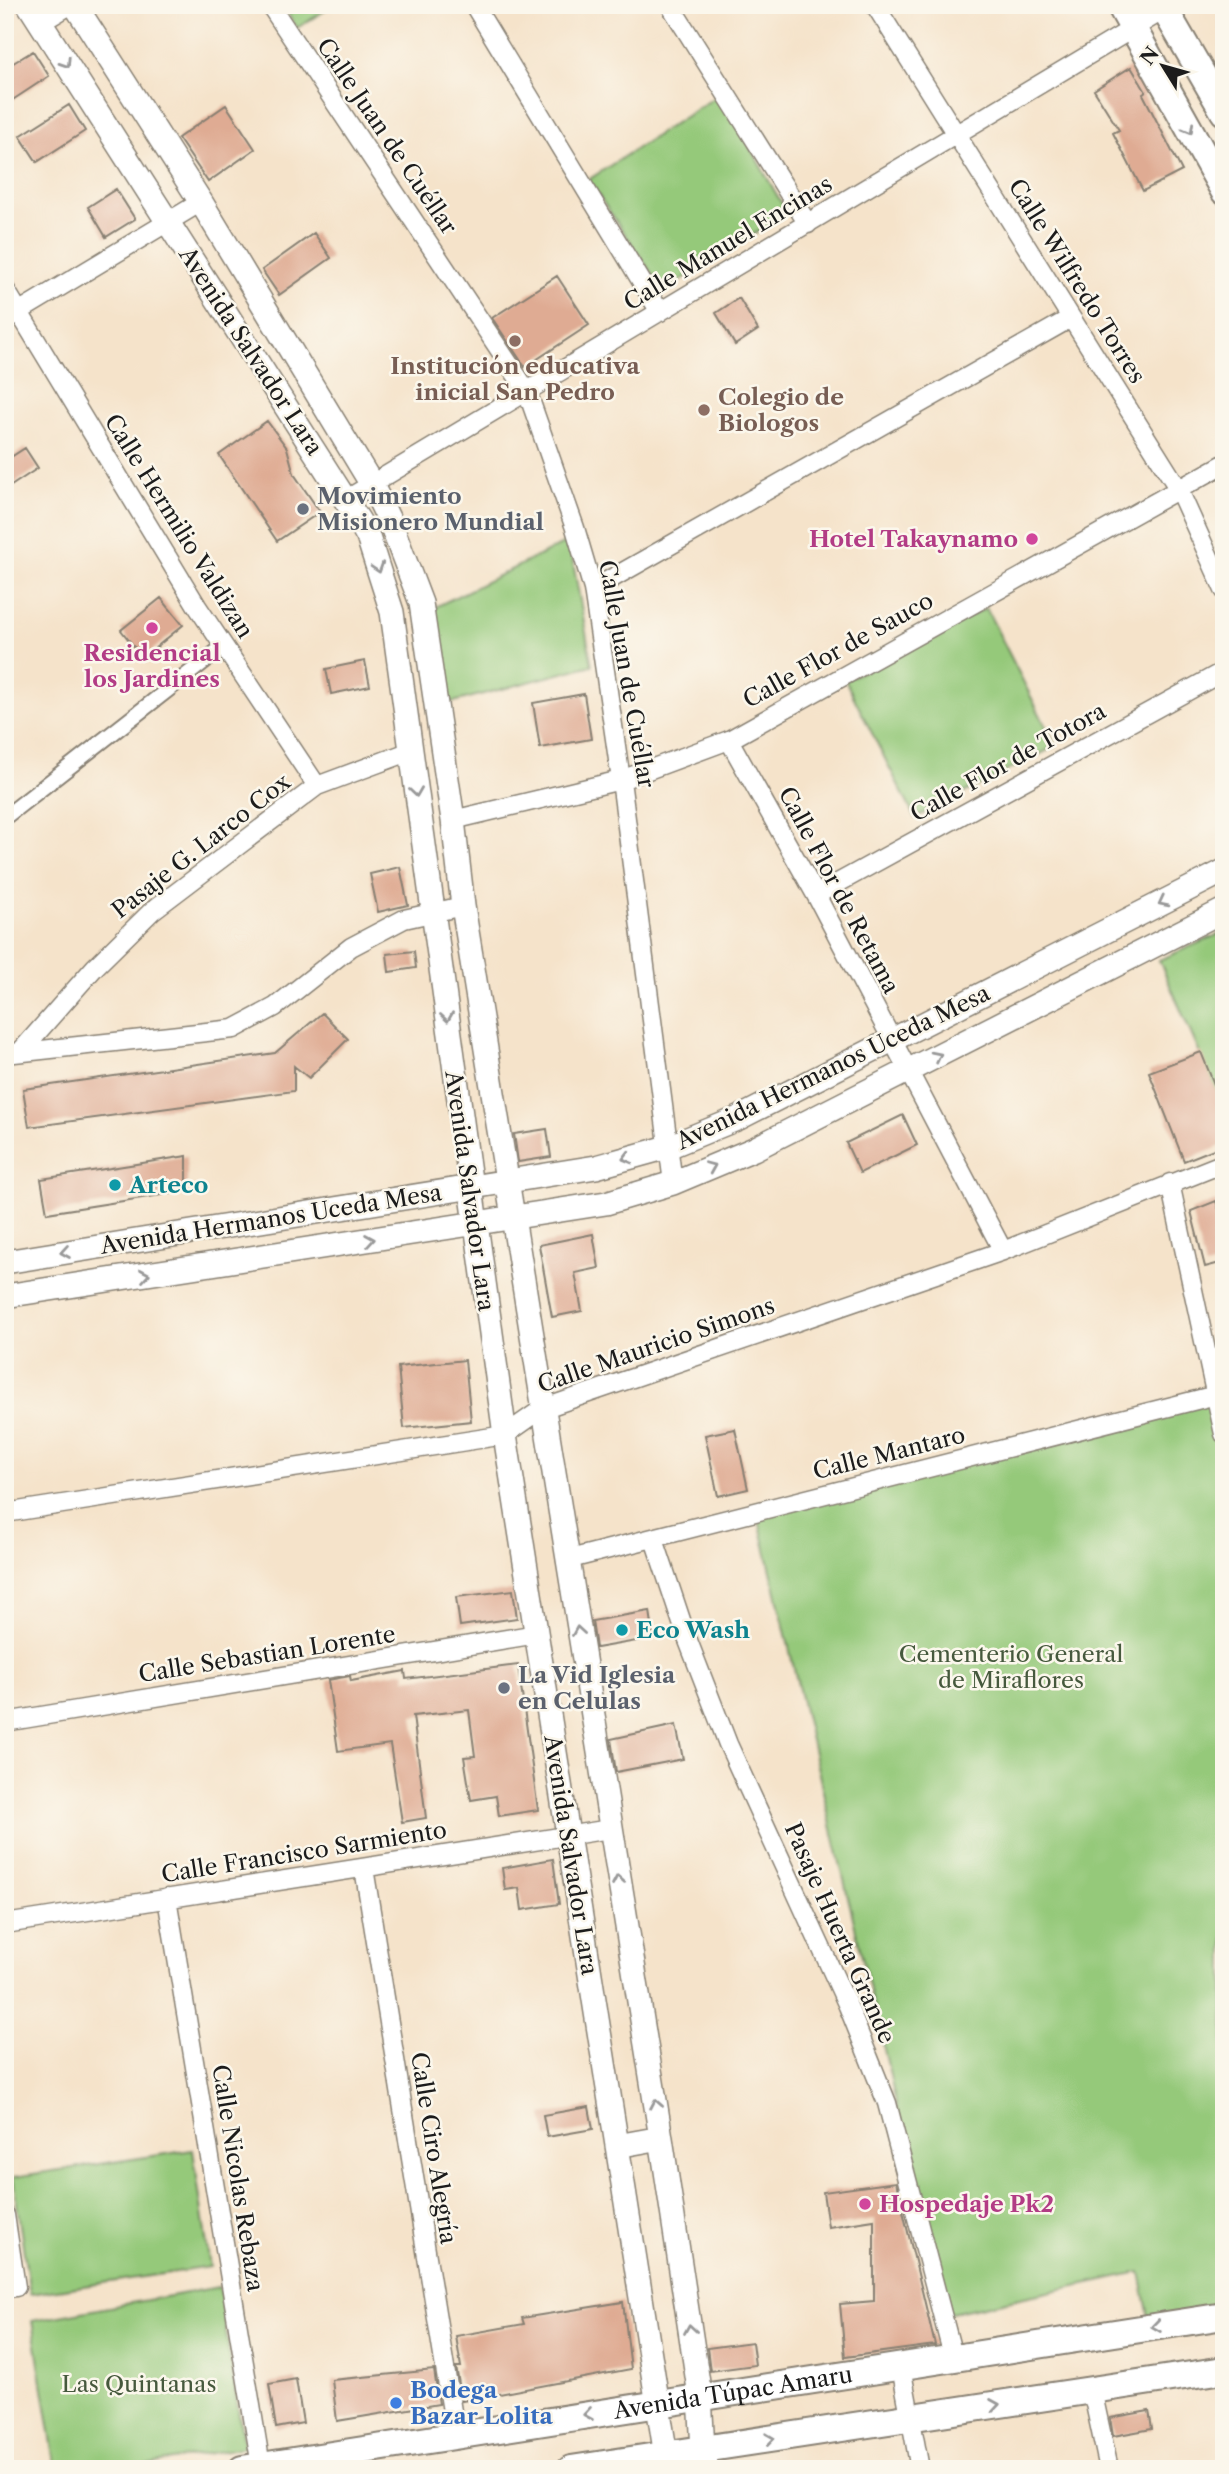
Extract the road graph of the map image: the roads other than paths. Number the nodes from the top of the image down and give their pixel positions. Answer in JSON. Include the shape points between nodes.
{"nodes":[{"id":1,"x":72,"y":5,"type":"edge"},
{"id":2,"x":270,"y":5,"type":"edge"},
{"id":3,"x":474,"y":5,"type":"edge"},
{"id":4,"x":670,"y":5,"type":"edge"},
{"id":5,"x":875,"y":5,"type":"edge"},
{"id":6,"x":1120,"y":5,"type":"edge"},
{"id":7,"x":1166,"y":7,"type":"edge"},
{"id":8,"x":34,"y":14,"type":"edge"},
{"id":9,"x":1134,"y":30,"type":"junction"},
{"id":10,"x":1224,"y":113,"type":"edge"},
{"id":11,"x":957,"y":136,"type":"junction"},
{"id":12,"x":1224,"y":191,"type":"edge"},
{"id":13,"x":201,"y":202,"type":"junction"},
{"id":14,"x":167,"y":221,"type":"junction"},
{"id":15,"x":807,"y":224,"type":"junction"},
{"id":16,"x":5,"y":289,"type":"edge"},
{"id":17,"x":660,"y":312,"type":"junction"},
{"id":18,"x":12,"y":316,"type":"edge"},
{"id":19,"x":1071,"y":318,"type":"junction"},
{"id":20,"x":527,"y":391,"type":"junction"},
{"id":21,"x":1224,"y":464,"type":"edge"},
{"id":22,"x":371,"y":483,"type":"junction"},
{"id":23,"x":1178,"y":488,"type":"junction"},
{"id":24,"x":346,"y":499,"type":"junction"},
{"id":25,"x":593,"y":589,"type":"junction"},
{"id":26,"x":1224,"y":590,"type":"edge"},
{"id":27,"x":224,"y":646,"type":"junction"},
{"id":28,"x":1224,"y":671,"type":"edge"},
{"id":29,"x":729,"y":740,"type":"junction"},
{"id":30,"x":411,"y":751,"type":"junction"},
{"id":31,"x":621,"y":780,"type":"junction"},
{"id":32,"x":317,"y":786,"type":"junction"},
{"id":33,"x":5,"y":817,"type":"edge"},
{"id":34,"x":453,"y":820,"type":"junction"},
{"id":35,"x":1224,"y":871,"type":"edge"},
{"id":36,"x":816,"y":895,"type":"junction"},
{"id":37,"x":463,"y":906,"type":"junction"},
{"id":38,"x":1224,"y":910,"type":"edge"},
{"id":39,"x":433,"y":913,"type":"junction"},
{"id":40,"x":893,"y":1041,"type":"junction"},
{"id":41,"x":13,"y":1053,"type":"edge"},
{"id":42,"x":908,"y":1071,"type":"junction"},
{"id":43,"x":668,"y":1147,"type":"junction"},
{"id":44,"x":1224,"y":1163,"type":"edge"},
{"id":45,"x":508,"y":1180,"type":"junction"},
{"id":46,"x":673,"y":1183,"type":"junction"},
{"id":47,"x":1170,"y":1183,"type":"junction"},
{"id":48,"x":470,"y":1187,"type":"junction"},
{"id":49,"x":513,"y":1216,"type":"junction"},
{"id":50,"x":474,"y":1224,"type":"junction"},
{"id":51,"x":215,"y":1228,"type":"junction"},
{"id":52,"x":1003,"y":1251,"type":"junction"},
{"id":53,"x":5,"y":1262,"type":"edge"},
{"id":54,"x":220,"y":1263,"type":"junction"},
{"id":55,"x":5,"y":1296,"type":"edge"},
{"id":56,"x":1220,"y":1394,"type":"edge"},
{"id":57,"x":542,"y":1409,"type":"junction"},
{"id":58,"x":1224,"y":1434,"type":"edge"},
{"id":59,"x":505,"y":1435,"type":"junction"},
{"id":60,"x":5,"y":1513,"type":"edge"},
{"id":61,"x":654,"y":1539,"type":"junction"},
{"id":62,"x":566,"y":1559,"type":"junction"},
{"id":63,"x":537,"y":1634,"type":"junction"},
{"id":64,"x":5,"y":1722,"type":"edge"},
{"id":65,"x":610,"y":1829,"type":"junction"},
{"id":66,"x":567,"y":1836,"type":"junction"},
{"id":67,"x":364,"y":1868,"type":"junction"},
{"id":68,"x":167,"y":1898,"type":"junction"},
{"id":69,"x":5,"y":1924,"type":"edge"},
{"id":70,"x":661,"y":2138,"type":"junction"},
{"id":71,"x":617,"y":2146,"type":"junction"},
{"id":72,"x":5,"y":2215,"type":"edge"},
{"id":73,"x":10,"y":2288,"type":"edge"},
{"id":74,"x":1224,"y":2316,"type":"edge"},
{"id":75,"x":953,"y":2357,"type":"junction"},
{"id":76,"x":901,"y":2367,"type":"junction"},
{"id":77,"x":1224,"y":2370,"type":"edge"},
{"id":78,"x":1092,"y":2390,"type":"junction"},
{"id":79,"x":701,"y":2396,"type":"junction"},
{"id":80,"x":656,"y":2403,"type":"junction"},
{"id":81,"x":909,"y":2418,"type":"junction"},
{"id":82,"x":456,"y":2436,"type":"junction"},
{"id":83,"x":705,"y":2459,"type":"edge"},
{"id":84,"x":666,"y":2462,"type":"edge"},
{"id":85,"x":251,"y":2467,"type":"edge"},
{"id":86,"x":571,"y":2469,"type":"edge"},
{"id":87,"x":920,"y":2469,"type":"edge"},
{"id":88,"x":1109,"y":2469,"type":"edge"}],
"edges":[{"from":1,"to":8,"type":"street"},
{"from":1,"to":13,"type":"street","name":"Avenida Salvador Lara"},
{"from":2,"to":20,"type":"street","name":"Calle Juan de Cuéllar"},
{"from":3,"to":17,"type":"street"},
{"from":4,"to":15,"type":"street"},
{"from":5,"to":11,"type":"street","name":"Calle Wilfredo Torres"},
{"from":6,"to":9,"type":"main road"},
{"from":7,"to":9,"type":"street","name":"Calle Manuel Encinas"},
{"from":7,"to":10,"type":"main road"},
{"from":8,"to":14,"type":"street","name":"Avenida Salvador Lara","one_way":true},
{"from":9,"to":11,"type":"street","name":"Calle Manuel Encinas"},
{"from":9,"to":12,"type":"main road","one_way":true},
{"from":11,"to":15,"type":"street","name":"Calle Manuel Encinas"},
{"from":11,"to":19,"type":"street","name":"Calle Wilfredo Torres"},
{"from":13,"to":14,"type":"street"},
{"from":13,"to":22,"type":"street","name":"Avenida Salvador Lara"},
{"from":14,"to":18,"type":"street"},
{"from":14,"to":24,"type":"street","name":"Avenida Salvador Lara"},
{"from":15,"to":17,"type":"street","name":"Calle Manuel Encinas"},
{"from":16,"to":18,"type":"street","name":"Calle Hermilio Valdizan"},
{"from":17,"to":20,"type":"street","name":"Calle Manuel Encinas"},
{"from":18,"to":27,"type":"street","name":"Calle Hermilio Valdizan"},
{"from":19,"to":23,"type":"street","name":"Calle Wilfredo Torres"},
{"from":19,"to":25,"type":"street"},
{"from":20,"to":22,"type":"street","name":"Calle Manuel Encinas"},
{"from":20,"to":25,"type":"street","name":"Calle Juan de Cuéllar"},
{"from":21,"to":23,"type":"street","name":"Calle Flor de Sauco"},
{"from":22,"to":24,"type":"street","name":"Calle Manuel Encinas"},
{"from":22,"to":34,"type":"street","name":"Avenida Salvador Lara","via":[[421,603]]},
{"from":23,"to":26,"type":"street","name":"Calle Wilfredo Torres"},
{"from":23,"to":29,"type":"street","name":"Calle Flor de Sauco"},
{"from":24,"to":30,"type":"street","name":"Avenida Salvador Lara","one_way":true,"via":[[368,537],[392,612]]},
{"from":25,"to":31,"type":"street","name":"Calle Juan de Cuéllar"},
{"from":27,"to":32,"type":"street","name":"Calle Hermilio Valdizan"},
{"from":27,"to":33,"type":"street"},
{"from":28,"to":36,"type":"street","name":"Calle Flor de Totora"},
{"from":29,"to":31,"type":"street","name":"Calle Flor de Sauco"},
{"from":29,"to":36,"type":"street","name":"Calle Flor de Retama"},
{"from":30,"to":32,"type":"street","name":"Pasaje G. Larco Cox"},
{"from":30,"to":39,"type":"street","name":"Avenida Salvador Lara","one_way":true},
{"from":31,"to":34,"type":"street","name":"Calle Flor de Sauco"},
{"from":31,"to":43,"type":"street","name":"Calle Juan de Cuéllar"},
{"from":32,"to":41,"type":"street","name":"Pasaje G. Larco Cox","via":[[152,911]]},
{"from":34,"to":37,"type":"street","name":"Avenida Salvador Lara"},
{"from":35,"to":40,"type":"street","name":"Avenida Hermanos Uceda Mesa","one_way":true},
{"from":36,"to":40,"type":"street","name":"Calle Flor de Retama"},
{"from":37,"to":39,"type":"street"},
{"from":37,"to":45,"type":"street","name":"Avenida Salvador Lara"},
{"from":42,"to":38,"type":"street","name":"Avenida Hermanos Uceda Mesa","one_way":true},
{"from":39,"to":41,"type":"street","via":[[404,919],[351,947],[275,1007],[234,1030]]},
{"from":39,"to":48,"type":"street","name":"Avenida Salvador Lara","one_way":true},
{"from":40,"to":42,"type":"street","name":"Calle Flor de Retama"},
{"from":40,"to":43,"type":"street","name":"Avenida Hermanos Uceda Mesa","via":[[738,1118]]},
{"from":46,"to":42,"type":"street","name":"Avenida Hermanos Uceda Mesa","one_way":true,"via":[[754,1149]]},
{"from":42,"to":52,"type":"street","name":"Calle Flor de Retama"},
{"from":43,"to":45,"type":"street","name":"Avenida Hermanos Uceda Mesa","one_way":true,"via":[[596,1167]]},
{"from":43,"to":46,"type":"street","name":"Calle Juan de Cuéllar"},
{"from":44,"to":47,"type":"street","name":"Calle Mauricio Simons"},
{"from":45,"to":48,"type":"street","name":"Avenida Hermanos Uceda Mesa"},
{"from":45,"to":49,"type":"street","name":"Avenida Salvador Lara"},
{"from":46,"to":49,"type":"street","name":"Avenida Hermanos Uceda Mesa","via":[[606,1203]]},
{"from":47,"to":52,"type":"street","name":"Calle Mauricio Simons"},
{"from":47,"to":56,"type":"street"},
{"from":48,"to":50,"type":"street","name":"Avenida Salvador Lara"},
{"from":48,"to":51,"type":"street","name":"Avenida Hermanos Uceda Mesa"},
{"from":49,"to":50,"type":"street","name":"Avenida Hermanos Uceda Mesa"},
{"from":49,"to":57,"type":"street","name":"Avenida Salvador Lara"},
{"from":54,"to":50,"type":"street","name":"Avenida Hermanos Uceda Mesa","one_way":true},
{"from":50,"to":59,"type":"street","name":"Avenida Salvador Lara"},
{"from":51,"to":53,"type":"street","name":"Avenida Hermanos Uceda Mesa","one_way":true},
{"from":51,"to":54,"type":"street"},
{"from":52,"to":57,"type":"street","name":"Calle Mauricio Simons"},
{"from":55,"to":54,"type":"street","name":"Avenida Hermanos Uceda Mesa","one_way":true},
{"from":56,"to":58,"type":"street"},
{"from":56,"to":61,"type":"street","name":"Calle Mantaro"},
{"from":57,"to":59,"type":"street","name":"Calle Mauricio Simons"},
{"from":57,"to":62,"type":"street","name":"Avenida Salvador Lara"},
{"from":59,"to":60,"type":"street","name":"Calle Mauricio Simons"},
{"from":59,"to":63,"type":"street","name":"Avenida Salvador Lara"},
{"from":61,"to":62,"type":"street","name":"Calle Mantaro"},
{"from":61,"to":75,"type":"street","name":"Pasaje Huerta Grande","via":[[728,1744],[848,2006],[887,2103]]},
{"from":65,"to":62,"type":"street","name":"Avenida Salvador Lara","one_way":true},
{"from":63,"to":64,"type":"street","name":"Calle Sebastian Lorente"},
{"from":63,"to":66,"type":"street","name":"Avenida Salvador Lara"},
{"from":65,"to":66,"type":"street","name":"Calle Francisco Sarmiento"},
{"from":70,"to":65,"type":"street","name":"Avenida Salvador Lara","one_way":true},
{"from":66,"to":67,"type":"street","name":"Calle Francisco Sarmiento"},
{"from":66,"to":71,"type":"street","name":"Avenida Salvador Lara"},
{"from":67,"to":68,"type":"street","name":"Calle Francisco Sarmiento"},
{"from":67,"to":82,"type":"street","name":"Calle Ciro Alegría"},
{"from":68,"to":69,"type":"street","name":"Calle Francisco Sarmiento"},
{"from":68,"to":85,"type":"street","name":"Calle Nicolas Rebaza"},
{"from":70,"to":71,"type":"street"},
{"from":79,"to":70,"type":"street","name":"Avenida Salvador Lara","one_way":true},
{"from":71,"to":80,"type":"street","name":"Avenida Salvador Lara"},
{"from":72,"to":73,"type":"street"},
{"from":74,"to":75,"type":"main road","name":"Avenida Túpac Amaru","one_way":true},
{"from":75,"to":76,"type":"main road","name":"Avenida Túpac Amaru"},
{"from":76,"to":79,"type":"main road","name":"Avenida Túpac Amaru"},
{"from":76,"to":81,"type":"street"},
{"from":77,"to":78,"type":"main road"},
{"from":81,"to":78,"type":"main road","one_way":true},
{"from":78,"to":88,"type":"street"},
{"from":79,"to":80,"type":"main road","name":"Avenida Túpac Amaru"},
{"from":79,"to":83,"type":"street","name":"Avenida Salvador Lara"},
{"from":80,"to":82,"type":"main road","name":"Avenida Túpac Amaru","one_way":true},
{"from":80,"to":84,"type":"street","name":"Avenida Salvador Lara"},
{"from":83,"to":81,"type":"main road","one_way":true},
{"from":81,"to":87,"type":"street"},
{"from":82,"to":85,"type":"main road","name":"Avenida Túpac Amaru"},
{"from":83,"to":84,"type":"main road"},
{"from":84,"to":86,"type":"main road"}]}
